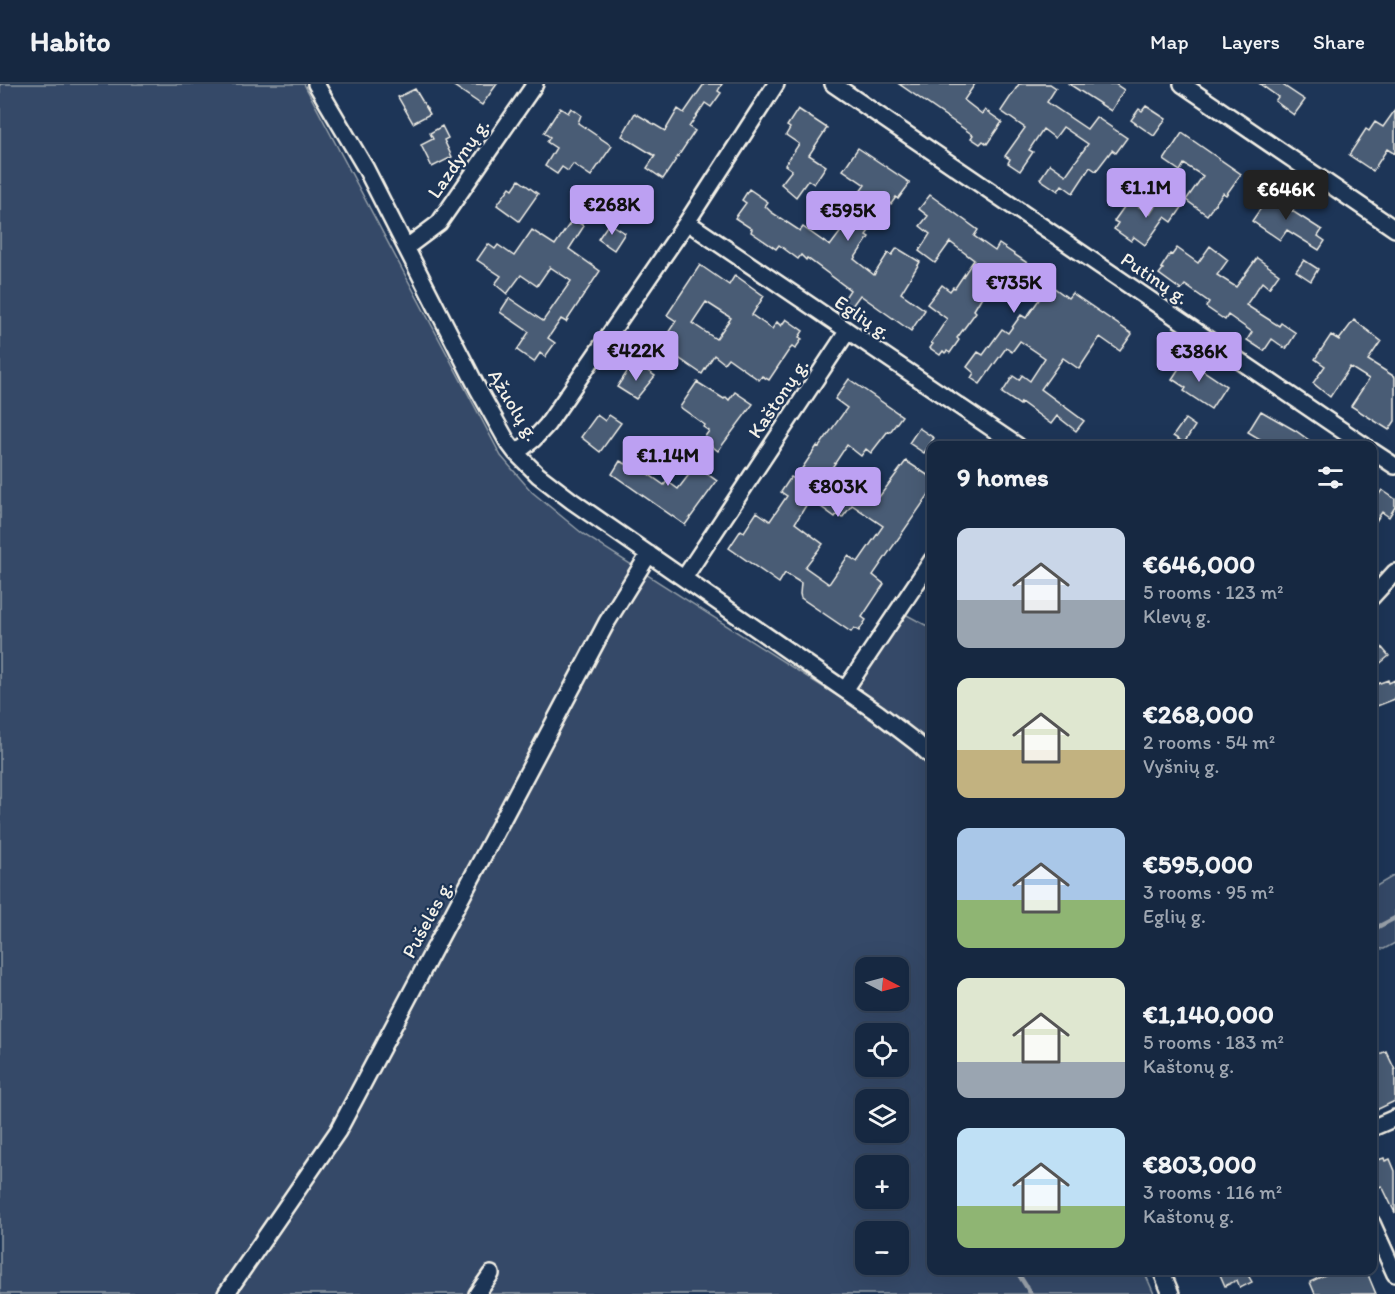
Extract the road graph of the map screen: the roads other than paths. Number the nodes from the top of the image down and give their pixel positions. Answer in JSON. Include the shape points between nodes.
{"nodes":[{"id":1,"x":316,"y":84,"type":"edge"},
{"id":2,"x":535,"y":84,"type":"edge"},
{"id":3,"x":777,"y":84,"type":"edge"},
{"id":4,"x":833,"y":84,"type":"edge"},
{"id":5,"x":1182,"y":84,"type":"edge"},
{"id":6,"x":687,"y":222,"type":"junction"},
{"id":7,"x":1395,"y":228,"type":"edge"},
{"id":8,"x":407,"y":247,"type":"junction"},
{"id":9,"x":847,"y":332,"type":"junction"},
{"id":10,"x":1008,"y":441,"type":"edge"},
{"id":11,"x":1358,"y":441,"type":"edge"},
{"id":12,"x":516,"y":453,"type":"junction"},
{"id":13,"x":1377,"y":454,"type":"edge"},
{"id":14,"x":1395,"y":466,"type":"edge"},
{"id":15,"x":649,"y":554,"type":"junction"},
{"id":16,"x":927,"y":567,"type":"edge"},
{"id":17,"x":1395,"y":572,"type":"edge"},
{"id":18,"x":684,"y":578,"type":"junction"},
{"id":19,"x":1377,"y":592,"type":"edge"},
{"id":20,"x":844,"y":690,"type":"junction"},
{"id":21,"x":927,"y":752,"type":"edge"},
{"id":22,"x":1395,"y":1118,"type":"edge"},
{"id":23,"x":1377,"y":1126,"type":"edge"},
{"id":24,"x":1377,"y":1234,"type":"edge"},
{"id":25,"x":491,"y":1274,"type":"dead end"},
{"id":26,"x":1395,"y":1274,"type":"edge"},
{"id":27,"x":1163,"y":1275,"type":"edge"},
{"id":28,"x":226,"y":1294,"type":"edge"},
{"id":29,"x":477,"y":1294,"type":"edge"},
{"id":30,"x":1171,"y":1294,"type":"edge"}],
"edges":[{"from":1,"to":8,"type":"street","name":"Ąžuolų g."},
{"from":2,"to":8,"type":"street","name":"Lazdynų g.","via":[[439,223]]},
{"from":3,"to":6,"type":"street"},
{"from":4,"to":11,"type":"street","name":"Putinų g."},
{"from":5,"to":7,"type":"street"},
{"from":6,"to":9,"type":"street","name":"Eglių g."},
{"from":6,"to":12,"type":"street","via":[[547,425]]},
{"from":8,"to":12,"type":"street","name":"Ąžuolų g.","via":[[478,389]]},
{"from":9,"to":10,"type":"street","name":"Eglių g."},
{"from":9,"to":18,"type":"street","name":"Kaštonų g."},
{"from":12,"to":15,"type":"street","name":"Ąžuolų g.","via":[[538,476]]},
{"from":13,"to":14,"type":"street"},
{"from":15,"to":18,"type":"street","name":"Ąžuolų g."},
{"from":15,"to":28,"type":"street","name":"Pušelės g.","via":[[602,633],[338,1131]]},
{"from":16,"to":20,"type":"street"},
{"from":17,"to":19,"type":"street"},
{"from":18,"to":20,"type":"street","name":"Ąžuolų g."},
{"from":20,"to":21,"type":"street","name":"Ąžuolų g."},
{"from":22,"to":23,"type":"street"},
{"from":24,"to":26,"type":"street"},
{"from":25,"to":29,"type":"street"},
{"from":27,"to":30,"type":"street"}]}
